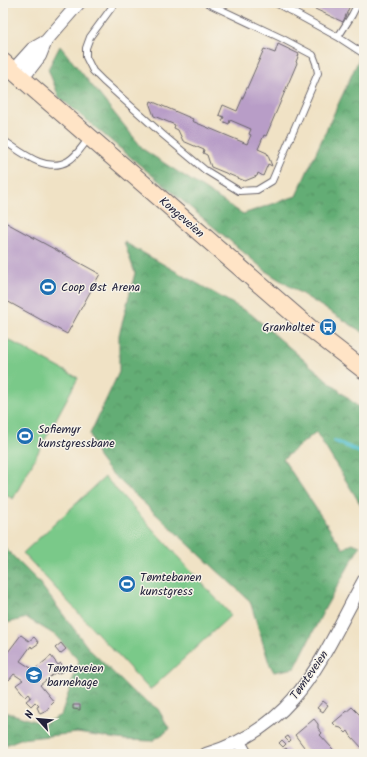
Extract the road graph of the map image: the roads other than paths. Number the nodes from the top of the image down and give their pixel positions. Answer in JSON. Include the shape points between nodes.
{"nodes":[{"id":1,"x":79,"y":3,"type":"edge"},
{"id":2,"x":115,"y":3,"type":"edge"},
{"id":3,"x":207,"y":3,"type":"edge"},
{"id":4,"x":276,"y":3,"type":"edge"},
{"id":5,"x":358,"y":3,"type":"edge"},
{"id":6,"x":338,"y":37,"type":"junction"},
{"id":7,"x":364,"y":54,"type":"edge"},
{"id":8,"x":13,"y":70,"type":"edge"},
{"id":9,"x":90,"y":137,"type":"junction"},
{"id":10,"x":3,"y":140,"type":"edge"},
{"id":11,"x":364,"y":370,"type":"edge"},
{"id":12,"x":364,"y":581,"type":"edge"},
{"id":13,"x":238,"y":742,"type":"junction"},
{"id":14,"x":206,"y":754,"type":"edge"},
{"id":15,"x":246,"y":754,"type":"edge"}],
"edges":[{"from":1,"to":8,"type":"street","via":[[46,41],[32,49]]},
{"from":2,"to":3,"type":"lane","via":[[90,37],[86,48],[86,57],[93,71],[205,170],[239,191],[257,190],[272,181],[318,73],[316,63],[313,55]]},
{"from":4,"to":6,"type":"lane"},
{"from":5,"to":6,"type":"lane"},
{"from":6,"to":7,"type":"lane"},
{"from":8,"to":9,"type":"main road","name":"Kongeveien"},
{"from":9,"to":10,"type":"lane","via":[[72,158],[57,165],[32,158]]},
{"from":9,"to":11,"type":"main road","name":"Kongeveien","via":[[311,329]]},
{"from":12,"to":13,"type":"street","name":"Tømteveien","via":[[320,663],[304,687],[277,716]]},
{"from":13,"to":14,"type":"street","name":"Tømteveien"},
{"from":13,"to":15,"type":"street"}]}
